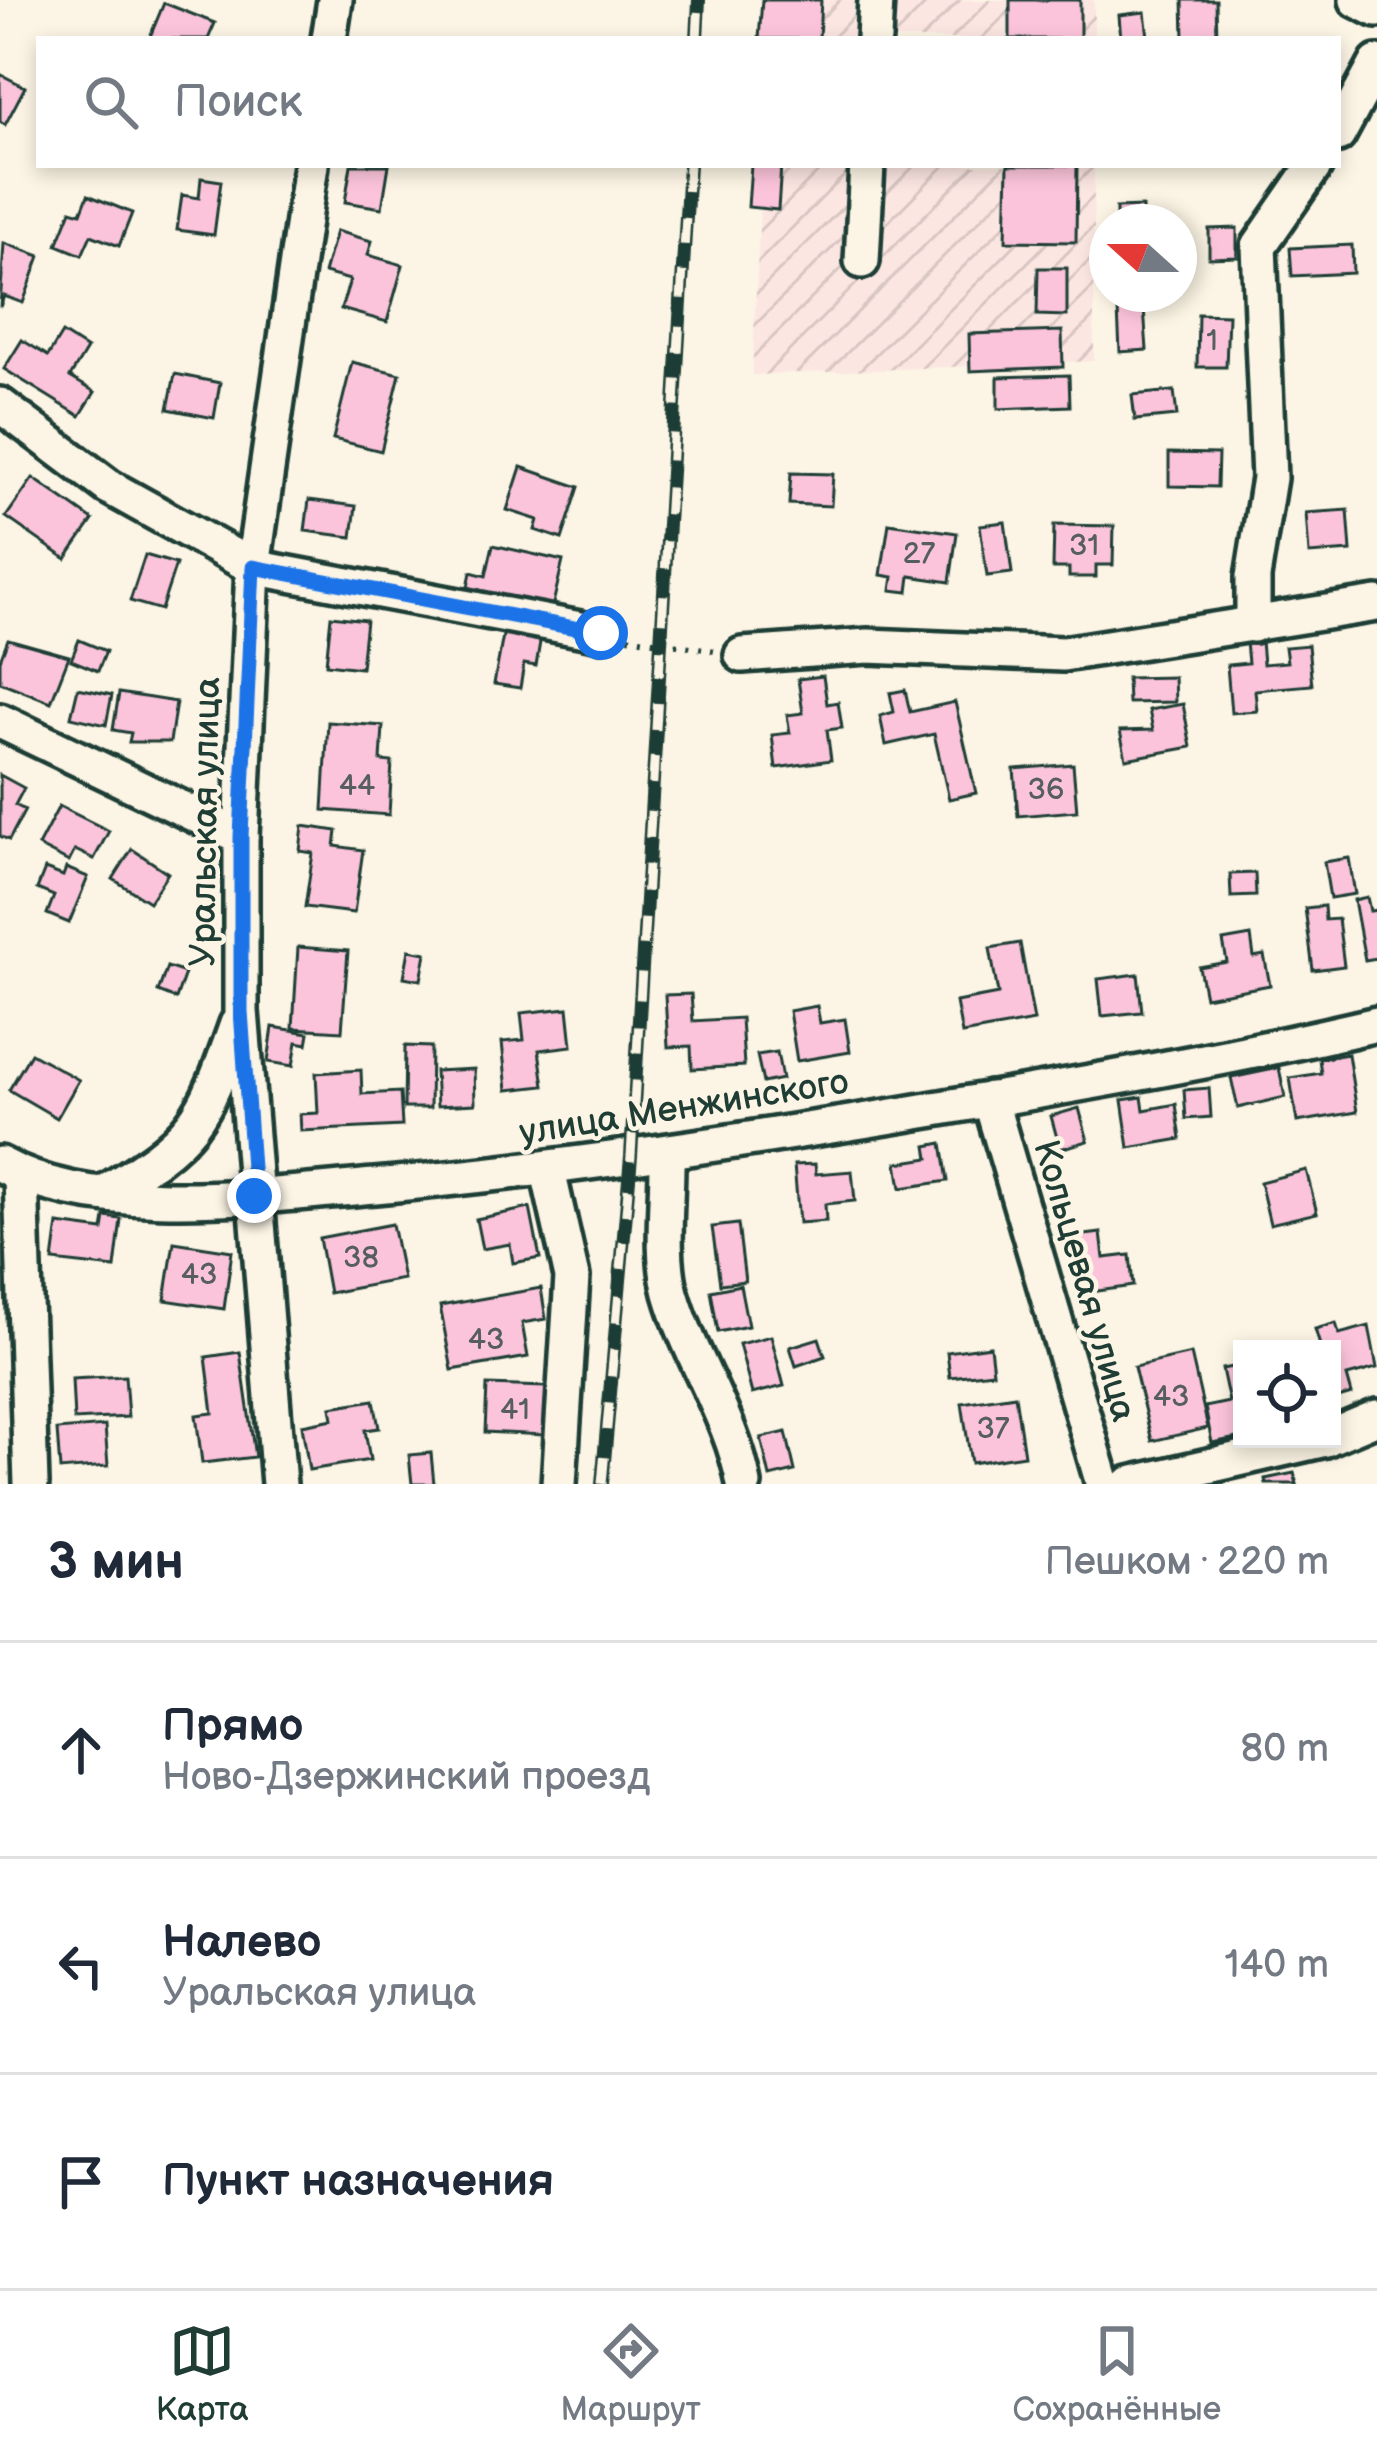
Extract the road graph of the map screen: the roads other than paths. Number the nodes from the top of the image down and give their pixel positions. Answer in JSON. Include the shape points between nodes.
{"nodes":[{"id":1,"x":335,"y":0,"type":"edge"},
{"id":2,"x":876,"y":0,"type":"edge"},
{"id":3,"x":1357,"y":0,"type":"edge"},
{"id":4,"x":1377,"y":10,"type":"edge"},
{"id":5,"x":329,"y":36,"type":"edge"},
{"id":6,"x":874,"y":36,"type":"edge"},
{"id":7,"x":1377,"y":63,"type":"edge"},
{"id":8,"x":1341,"y":129,"type":"edge"},
{"id":9,"x":311,"y":168,"type":"edge"},
{"id":10,"x":867,"y":168,"type":"edge"},
{"id":11,"x":1313,"y":168,"type":"edge"},
{"id":12,"x":862,"y":261,"type":"dead end"},
{"id":13,"x":0,"y":405,"type":"edge"},
{"id":14,"x":253,"y":567,"type":"junction"},
{"id":15,"x":1377,"y":604,"type":"edge"},
{"id":16,"x":1253,"y":625,"type":"junction"},
{"id":17,"x":601,"y":633,"type":"road end"},
{"id":18,"x":742,"y":655,"type":"road end"},
{"id":19,"x":0,"y":722,"type":"edge"},
{"id":20,"x":241,"y":837,"type":"junction"},
{"id":21,"x":241,"y":1011,"type":"junction"},
{"id":22,"x":1377,"y":1024,"type":"edge"},
{"id":23,"x":990,"y":1100,"type":"junction"},
{"id":24,"x":667,"y":1153,"type":"junction"},
{"id":25,"x":10,"y":1170,"type":"edge"},
{"id":26,"x":548,"y":1171,"type":"junction"},
{"id":27,"x":104,"y":1193,"type":"junction"},
{"id":28,"x":254,"y":1196,"type":"junction"},
{"id":29,"x":1377,"y":1417,"type":"edge"},
{"id":30,"x":1341,"y":1433,"type":"edge"},
{"id":31,"x":1286,"y":1448,"type":"edge"},
{"id":32,"x":31,"y":1484,"type":"edge"},
{"id":33,"x":279,"y":1484,"type":"edge"},
{"id":34,"x":559,"y":1484,"type":"edge"},
{"id":35,"x":744,"y":1484,"type":"edge"},
{"id":36,"x":1103,"y":1484,"type":"edge"},
{"id":37,"x":1130,"y":1484,"type":"edge"}],
"edges":[{"from":1,"to":5,"type":"street"},
{"from":2,"to":6,"type":"street"},
{"from":3,"to":4,"type":"street"},
{"from":7,"to":8,"type":"street"},
{"from":9,"to":14,"type":"street","name":"Уральская улица"},
{"from":10,"to":12,"type":"street"},
{"from":11,"to":16,"type":"street","via":[[1259,246],[1269,478]]},
{"from":13,"to":14,"type":"street","via":[[109,487]]},
{"from":14,"to":17,"type":"street"},
{"from":14,"to":20,"type":"street","name":"Уральская улица"},
{"from":15,"to":16,"type":"street"},
{"from":16,"to":18,"type":"street","via":[[1063,653],[868,646]]},
{"from":19,"to":20,"type":"street"},
{"from":20,"to":21,"type":"street","name":"Уральская улица"},
{"from":21,"to":27,"type":"street","via":[[195,1125],[170,1153]]},
{"from":21,"to":28,"type":"street","name":"Уральская улица"},
{"from":22,"to":23,"type":"street","name":"улица Менжинского"},
{"from":23,"to":24,"type":"street","name":"улица Менжинского"},
{"from":23,"to":36,"type":"street","name":"Кольцевая улица"},
{"from":24,"to":26,"type":"street","name":"улица Менжинского"},
{"from":24,"to":35,"type":"street","via":[[669,1287],[698,1372],[738,1449]]},
{"from":25,"to":27,"type":"street","name":"улица Менжинского"},
{"from":25,"to":32,"type":"street"},
{"from":26,"to":28,"type":"street","name":"улица Менжинского"},
{"from":26,"to":34,"type":"street","via":[[572,1277]]},
{"from":27,"to":28,"type":"street","name":"улица Менжинского"},
{"from":28,"to":33,"type":"street","name":"Уральская улица"},
{"from":29,"to":30,"type":"street"},
{"from":31,"to":37,"type":"street"}]}
